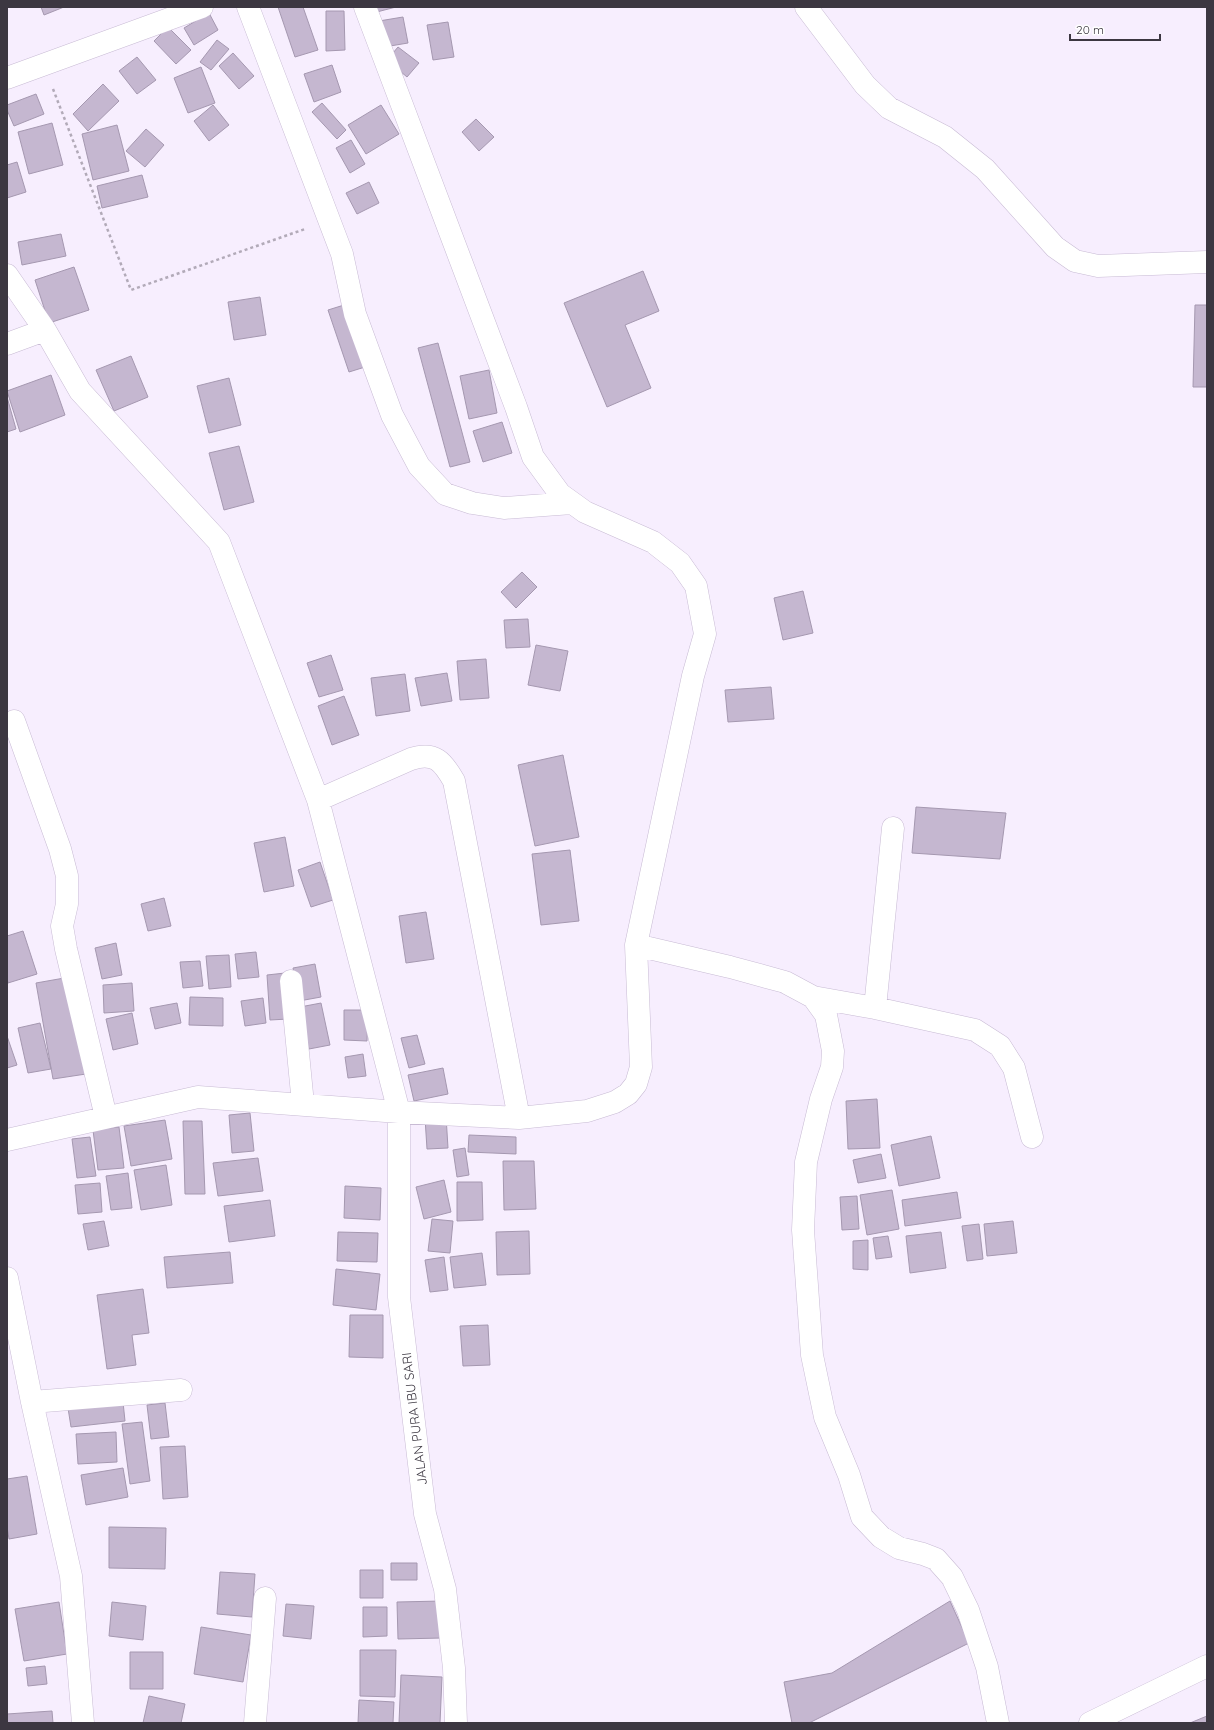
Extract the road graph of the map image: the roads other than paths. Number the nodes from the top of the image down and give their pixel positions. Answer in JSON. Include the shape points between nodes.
{"nodes":[{"id":1,"x":202,"y":7,"type":"edge"},
{"id":2,"x":248,"y":7,"type":"edge"},
{"id":3,"x":365,"y":7,"type":"edge"},
{"id":4,"x":806,"y":7,"type":"edge"},
{"id":5,"x":7,"y":78,"type":"edge"},
{"id":6,"x":1207,"y":262,"type":"edge"},
{"id":7,"x":7,"y":275,"type":"edge"},
{"id":8,"x":45,"y":330,"type":"junction"},
{"id":9,"x":7,"y":344,"type":"edge"},
{"id":10,"x":572,"y":503,"type":"junction"},
{"id":11,"x":14,"y":721,"type":"dead end"},
{"id":12,"x":318,"y":800,"type":"junction"},
{"id":13,"x":893,"y":828,"type":"dead end"},
{"id":14,"x":636,"y":945,"type":"junction"},
{"id":15,"x":291,"y":981,"type":"dead end"},
{"id":16,"x":813,"y":997,"type":"junction"},
{"id":17,"x":875,"y":1008,"type":"junction"},
{"id":18,"x":303,"y":1104,"type":"junction"},
{"id":19,"x":399,"y":1112,"type":"junction"},
{"id":20,"x":106,"y":1117,"type":"junction"},
{"id":21,"x":519,"y":1118,"type":"junction"},
{"id":22,"x":1032,"y":1137,"type":"dead end"},
{"id":23,"x":7,"y":1140,"type":"edge"},
{"id":24,"x":7,"y":1278,"type":"edge"},
{"id":25,"x":181,"y":1390,"type":"dead end"},
{"id":26,"x":32,"y":1402,"type":"junction"},
{"id":27,"x":265,"y":1598,"type":"dead end"},
{"id":28,"x":1207,"y":1666,"type":"edge"},
{"id":29,"x":83,"y":1723,"type":"edge"},
{"id":30,"x":255,"y":1723,"type":"edge"},
{"id":31,"x":456,"y":1723,"type":"edge"},
{"id":32,"x":998,"y":1723,"type":"edge"},
{"id":33,"x":1090,"y":1723,"type":"edge"}],
"edges":[{"from":1,"to":5,"type":"street"},
{"from":2,"to":10,"type":"street","via":[[342,254],[355,314],[392,415],[419,466],[445,494],[472,503],[504,508]]},
{"from":3,"to":10,"type":"street","via":[[533,457],[560,494]]},
{"from":4,"to":6,"type":"street","via":[[866,85],[889,108],[945,137],[985,169],[1055,247],[1075,261],[1098,266]]},
{"from":7,"to":8,"type":"street","name":"JALAN PURA IBU SARI"},
{"from":8,"to":9,"type":"street"},
{"from":8,"to":12,"type":"street","name":"JALAN PURA IBU SARI","via":[[80,391],[219,542]]},
{"from":10,"to":14,"type":"street","via":[[585,512],[653,542],[680,563],[696,586],[705,634],[693,676]]},
{"from":11,"to":20,"type":"street","via":[[60,849],[67,876],[67,904],[62,926]]},
{"from":12,"to":19,"type":"street","name":"JALAN PURA IBU SARI"},
{"from":12,"to":21,"type":"street","via":[[423,755],[444,764],[454,780]]},
{"from":13,"to":17,"type":"street"},
{"from":14,"to":16,"type":"street","via":[[785,982]]},
{"from":14,"to":21,"type":"street","via":[[641,1067],[636,1084],[628,1094],[615,1102],[587,1111]]},
{"from":15,"to":18,"type":"street"},
{"from":16,"to":17,"type":"street"},
{"from":16,"to":32,"type":"street","via":[[826,1015],[833,1052],[832,1067],[821,1098],[806,1162],[803,1230],[812,1355],[825,1417],[849,1475],[862,1517],[881,1537],[899,1548],[936,1559],[952,1578],[968,1610],[987,1667]]},
{"from":17,"to":22,"type":"street","via":[[975,1030],[1000,1046],[1014,1068]]},
{"from":18,"to":19,"type":"street"},
{"from":18,"to":20,"type":"street","via":[[198,1097]]},
{"from":19,"to":21,"type":"street"},
{"from":19,"to":31,"type":"street","name":"JALAN PURA IBU SARI","via":[[399,1297],[425,1514],[445,1589],[454,1668]]},
{"from":20,"to":23,"type":"street"},
{"from":24,"to":26,"type":"street"},
{"from":25,"to":26,"type":"street"},
{"from":26,"to":29,"type":"street","via":[[71,1576]]},
{"from":27,"to":30,"type":"street"},
{"from":28,"to":33,"type":"street"}]}
